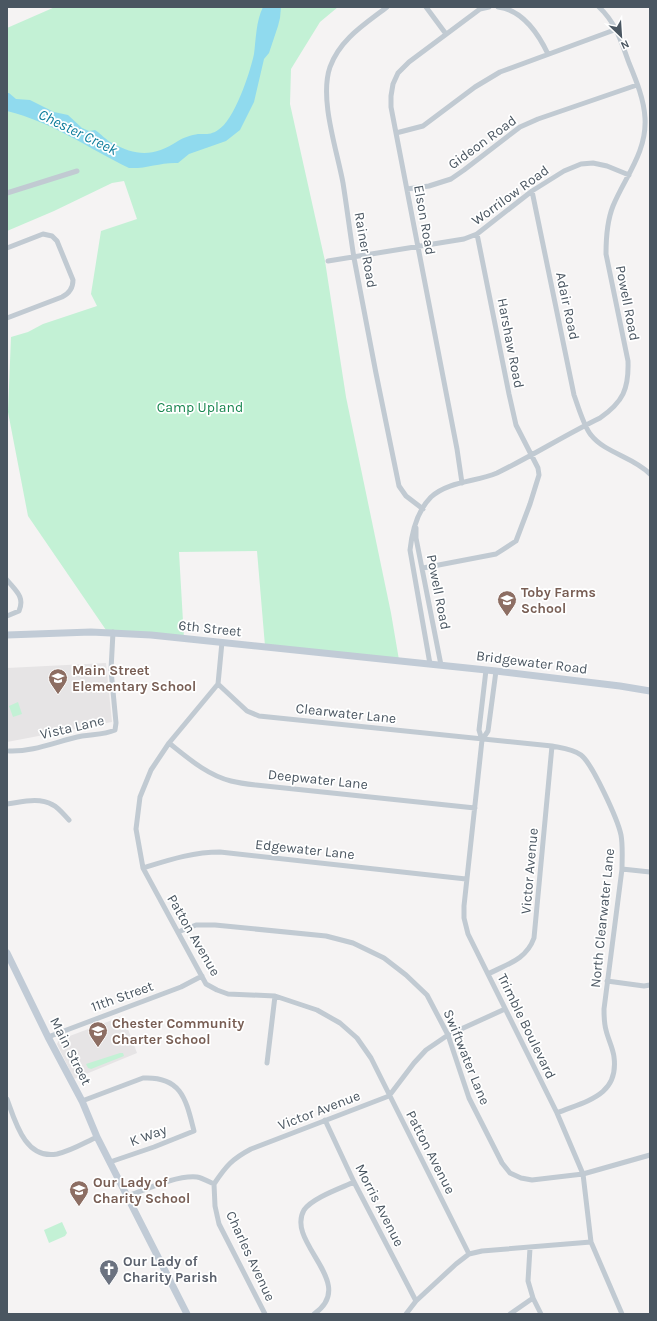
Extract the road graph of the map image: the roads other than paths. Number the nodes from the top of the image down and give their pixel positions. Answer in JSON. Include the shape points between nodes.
{"nodes":[{"id":1,"x":387,"y":7,"type":"edge"},
{"id":2,"x":426,"y":7,"type":"edge"},
{"id":3,"x":489,"y":7,"type":"edge"},
{"id":4,"x":498,"y":7,"type":"edge"},
{"id":5,"x":599,"y":7,"type":"edge"},
{"id":6,"x":617,"y":29,"type":"junction"},
{"id":7,"x":446,"y":34,"type":"junction"},
{"id":8,"x":548,"y":54,"type":"junction"},
{"id":9,"x":637,"y":85,"type":"junction"},
{"id":10,"x":396,"y":133,"type":"junction"},
{"id":11,"x":77,"y":171,"type":"dead end"},
{"id":12,"x":629,"y":175,"type":"junction"},
{"id":13,"x":407,"y":189,"type":"junction"},
{"id":14,"x":532,"y":191,"type":"junction"},
{"id":15,"x":7,"y":193,"type":"edge"},
{"id":16,"x":477,"y":234,"type":"junction"},
{"id":17,"x":418,"y":247,"type":"junction"},
{"id":18,"x":7,"y":248,"type":"edge"},
{"id":19,"x":354,"y":257,"type":"junction"},
{"id":20,"x":328,"y":261,"type":"dead end"},
{"id":21,"x":7,"y":318,"type":"edge"},
{"id":22,"x":586,"y":425,"type":"junction"},
{"id":23,"x":531,"y":455,"type":"junction"},
{"id":24,"x":650,"y":474,"type":"edge"},
{"id":25,"x":462,"y":483,"type":"junction"},
{"id":26,"x":423,"y":509,"type":"junction"},
{"id":27,"x":416,"y":523,"type":"junction"},
{"id":28,"x":422,"y":568,"type":"junction"},
{"id":29,"x":7,"y":580,"type":"edge"},
{"id":30,"x":7,"y":616,"type":"edge"},
{"id":31,"x":113,"y":632,"type":"junction"},
{"id":32,"x":7,"y":634,"type":"edge"},
{"id":33,"x":222,"y":642,"type":"junction"},
{"id":34,"x":410,"y":662,"type":"joint"},
{"id":35,"x":430,"y":664,"type":"junction"},
{"id":36,"x":442,"y":665,"type":"junction"},
{"id":37,"x":486,"y":670,"type":"junction"},
{"id":38,"x":496,"y":671,"type":"junction"},
{"id":39,"x":218,"y":684,"type":"junction"},
{"id":40,"x":650,"y":691,"type":"edge"},
{"id":41,"x":482,"y":740,"type":"junction"},
{"id":42,"x":168,"y":744,"type":"junction"},
{"id":43,"x":552,"y":746,"type":"junction"},
{"id":44,"x":10,"y":751,"type":"dead end"},
{"id":45,"x":7,"y":804,"type":"edge"},
{"id":46,"x":475,"y":808,"type":"junction"},
{"id":47,"x":69,"y":820,"type":"dead end"},
{"id":48,"x":143,"y":868,"type":"junction"},
{"id":49,"x":622,"y":869,"type":"junction"},
{"id":50,"x":650,"y":872,"type":"edge"},
{"id":51,"x":466,"y":879,"type":"junction"},
{"id":52,"x":178,"y":932,"type":"junction"},
{"id":53,"x":7,"y":953,"type":"edge"},
{"id":54,"x":488,"y":974,"type":"junction"},
{"id":55,"x":202,"y":976,"type":"junction"},
{"id":56,"x":607,"y":981,"type":"junction"},
{"id":57,"x":650,"y":985,"type":"edge"},
{"id":58,"x":275,"y":996,"type":"junction"},
{"id":59,"x":505,"y":1009,"type":"junction"},
{"id":60,"x":448,"y":1035,"type":"junction"},
{"id":61,"x":48,"y":1037,"type":"junction"},
{"id":62,"x":267,"y":1063,"type":"dead end"},
{"id":63,"x":389,"y":1096,"type":"junction"},
{"id":64,"x":7,"y":1099,"type":"edge"},
{"id":65,"x":82,"y":1101,"type":"junction"},
{"id":66,"x":9,"y":1111,"type":"edge"},
{"id":67,"x":558,"y":1113,"type":"junction"},
{"id":68,"x":325,"y":1120,"type":"junction"},
{"id":69,"x":97,"y":1138,"type":"junction"},
{"id":70,"x":650,"y":1155,"type":"edge"},
{"id":71,"x":110,"y":1162,"type":"junction"},
{"id":72,"x":583,"y":1174,"type":"junction"},
{"id":73,"x":354,"y":1182,"type":"junction"},
{"id":74,"x":214,"y":1184,"type":"junction"},
{"id":75,"x":128,"y":1196,"type":"junction"},
{"id":76,"x":591,"y":1242,"type":"junction"},
{"id":77,"x":530,"y":1248,"type":"junction"},
{"id":78,"x":469,"y":1254,"type":"junction"},
{"id":79,"x":533,"y":1298,"type":"junction"},
{"id":80,"x":416,"y":1301,"type":"junction"},
{"id":81,"x":188,"y":1314,"type":"edge"},
{"id":82,"x":265,"y":1314,"type":"edge"},
{"id":83,"x":314,"y":1314,"type":"edge"},
{"id":84,"x":406,"y":1314,"type":"edge"},
{"id":85,"x":510,"y":1314,"type":"edge"},
{"id":86,"x":541,"y":1314,"type":"edge"},
{"id":87,"x":622,"y":1314,"type":"edge"}],
"edges":[{"from":1,"to":19,"type":"street","name":"Rainer Road","via":[[344,41],[330,68],[327,86],[328,112],[343,183]]},
{"from":2,"to":7,"type":"street"},
{"from":3,"to":7,"type":"street","name":"Elson Road","via":[[480,9]]},
{"from":4,"to":8,"type":"street","via":[[516,13],[534,29]]},
{"from":5,"to":6,"type":"street","name":"Powell Road"},
{"from":6,"to":8,"type":"street"},
{"from":6,"to":9,"type":"street","name":"Powell Road"},
{"from":7,"to":10,"type":"street","name":"Elson Road","via":[[398,73],[391,96]]},
{"from":8,"to":10,"type":"street","via":[[500,72],[475,87],[423,126]]},
{"from":9,"to":12,"type":"street","name":"Powell Road","via":[[645,118],[644,137]]},
{"from":9,"to":13,"type":"street","name":"Gideon Road","via":[[520,127],[451,179]]},
{"from":10,"to":13,"type":"street","name":"Elson Road"},
{"from":11,"to":15,"type":"street"},
{"from":12,"to":14,"type":"street","name":"Worrilow Road","via":[[593,163],[580,164],[564,170]]},
{"from":12,"to":22,"type":"street","name":"Powell Road","via":[[612,208],[606,237],[606,254],[629,377],[619,401],[605,414]]},
{"from":13,"to":17,"type":"street","name":"Elson Road"},
{"from":14,"to":16,"type":"street","name":"Worrilow Road"},
{"from":14,"to":22,"type":"street","name":"Adair Road","via":[[574,396]]},
{"from":16,"to":17,"type":"street","name":"Worrilow Road","via":[[464,239]]},
{"from":16,"to":23,"type":"street","name":"Harshaw Road","via":[[508,394],[516,425]]},
{"from":17,"to":19,"type":"street","name":"Worrilow Road"},
{"from":17,"to":25,"type":"street","name":"Elson Road"},
{"from":18,"to":21,"type":"street","via":[[39,236],[49,235],[57,241],[73,280],[70,290],[62,297]]},
{"from":19,"to":20,"type":"street","name":"Worrilow Road"},
{"from":19,"to":26,"type":"street","name":"Rainer Road","via":[[399,486],[406,496]]},
{"from":22,"to":23,"type":"street","name":"Powell Road"},
{"from":22,"to":24,"type":"street","name":"Adair Road","via":[[598,443]]},
{"from":23,"to":25,"type":"street","name":"Powell Road","via":[[496,473]]},
{"from":23,"to":28,"type":"street","name":"Harshaw Road","via":[[539,475],[516,541],[496,554]]},
{"from":25,"to":26,"type":"street","name":"Powell Road","via":[[441,490],[430,498]]},
{"from":26,"to":27,"type":"street","name":"Powell Road"},
{"from":27,"to":28,"type":"street","name":"Powell Road"},
{"from":27,"to":35,"type":"street","name":"Powell Road","via":[[410,550]]},
{"from":28,"to":36,"type":"street","name":"Powell Road"},
{"from":29,"to":30,"type":"street","via":[[21,597],[22,603],[19,611]]},
{"from":31,"to":32,"type":"street","name":"6th Street"},
{"from":31,"to":33,"type":"street","name":"6th Street"},
{"from":31,"to":44,"type":"street","name":"Vista Lane","via":[[111,670],[115,730],[22,752]]},
{"from":33,"to":34,"type":"street","name":"6th Street"},
{"from":33,"to":39,"type":"street"},
{"from":34,"to":35,"type":"street","name":"Bridgewater Road"},
{"from":35,"to":36,"type":"street","name":"Bridgewater Road"},
{"from":36,"to":37,"type":"street","name":"Bridgewater Road"},
{"from":37,"to":38,"type":"street","name":"Bridgewater Road"},
{"from":37,"to":41,"type":"street","name":"Trimble Boulevard","via":[[478,730]]},
{"from":38,"to":40,"type":"street","name":"Bridgewater Road"},
{"from":38,"to":41,"type":"street","name":"Trimble Boulevard","via":[[488,731]]},
{"from":39,"to":41,"type":"street","name":"Clearwater Lane","via":[[247,711],[259,716]]},
{"from":39,"to":42,"type":"street","name":"Patton Avenue"},
{"from":41,"to":43,"type":"street","name":"North Clearwater Lane"},
{"from":41,"to":46,"type":"street","name":"Trimble Boulevard"},
{"from":42,"to":46,"type":"street","name":"Deepwater Lane","via":[[212,774],[230,780],[256,785]]},
{"from":42,"to":48,"type":"street","name":"Patton Avenue","via":[[151,770],[140,797],[136,829]]},
{"from":43,"to":49,"type":"street","name":"North Clearwater Lane","via":[[582,755],[590,766],[621,834]]},
{"from":43,"to":54,"type":"street","name":"Victor Avenue","via":[[534,938],[530,949],[521,957]]},
{"from":45,"to":47,"type":"street","via":[[28,800],[41,801],[54,805]]},
{"from":46,"to":51,"type":"street","name":"Trimble Boulevard"},
{"from":48,"to":51,"type":"street","name":"Edgewater Lane","via":[[182,856],[220,852]]},
{"from":48,"to":52,"type":"street","name":"Patton Avenue"},
{"from":49,"to":50,"type":"street"},
{"from":49,"to":56,"type":"street","name":"North Clearwater Lane"},
{"from":51,"to":54,"type":"street","name":"Trimble Boulevard","via":[[464,918],[468,934]]},
{"from":52,"to":55,"type":"street","name":"Patton Avenue"},
{"from":52,"to":60,"type":"street","name":"Swiftwater Lane","via":[[196,925],[215,925],[326,936],[354,943],[384,958],[427,995]]},
{"from":53,"to":61,"type":"street","name":"Main Street"},
{"from":54,"to":59,"type":"street","name":"Trimble Boulevard"},
{"from":55,"to":58,"type":"street","name":"Patton Avenue","via":[[206,984],[228,994]]},
{"from":55,"to":61,"type":"street","name":"11th Street","via":[[181,987]]},
{"from":56,"to":57,"type":"street"},
{"from":56,"to":67,"type":"street","name":"North Clearwater Lane","via":[[604,1021],[614,1056],[612,1080],[600,1094]]},
{"from":58,"to":62,"type":"street"},
{"from":58,"to":63,"type":"street","name":"Patton Avenue","via":[[317,1010],[340,1023],[357,1038]]},
{"from":59,"to":60,"type":"street","name":"Victor Avenue"},
{"from":59,"to":67,"type":"street","name":"Trimble Boulevard"},
{"from":60,"to":63,"type":"street","name":"Victor Avenue","via":[[426,1050]]},
{"from":60,"to":72,"type":"street","name":"Swiftwater Lane","via":[[469,1098],[502,1163],[510,1173],[532,1180]]},
{"from":61,"to":65,"type":"street","name":"Main Street"},
{"from":63,"to":68,"type":"street","name":"Victor Avenue"},
{"from":63,"to":78,"type":"street","name":"Patton Avenue"},
{"from":64,"to":66,"type":"street"},
{"from":65,"to":69,"type":"street","name":"Main Street"},
{"from":65,"to":71,"type":"street","name":"K Way","via":[[143,1078],[166,1080],[183,1094],[194,1131]]},
{"from":66,"to":69,"type":"street","via":[[29,1145],[43,1153],[55,1154]]},
{"from":67,"to":72,"type":"street","name":"Trimble Boulevard"},
{"from":68,"to":73,"type":"street","name":"Morris Avenue"},
{"from":68,"to":74,"type":"street","name":"Victor Avenue","via":[[236,1157]]},
{"from":69,"to":71,"type":"street","name":"Main Street"},
{"from":70,"to":72,"type":"street","name":"Swiftwater Lane"},
{"from":71,"to":75,"type":"street","name":"Main Street"},
{"from":72,"to":76,"type":"street","name":"Trimble Boulevard"},
{"from":73,"to":80,"type":"street","name":"Morris Avenue"},
{"from":73,"to":83,"type":"street","via":[[314,1201],[304,1210],[300,1222],[303,1235],[327,1280],[329,1297],[323,1308]]},
{"from":74,"to":75,"type":"street","via":[[197,1177],[188,1177]]},
{"from":74,"to":82,"type":"street","name":"Charles Avenue","via":[[215,1206],[220,1224]]},
{"from":75,"to":81,"type":"street","name":"Main Street"},
{"from":76,"to":77,"type":"street"},
{"from":76,"to":87,"type":"street","name":"Trimble Boulevard"},
{"from":77,"to":78,"type":"street"},
{"from":77,"to":79,"type":"street","via":[[528,1281]]},
{"from":78,"to":80,"type":"street"},
{"from":79,"to":85,"type":"street"},
{"from":79,"to":86,"type":"street"},
{"from":80,"to":84,"type":"street"}]}
